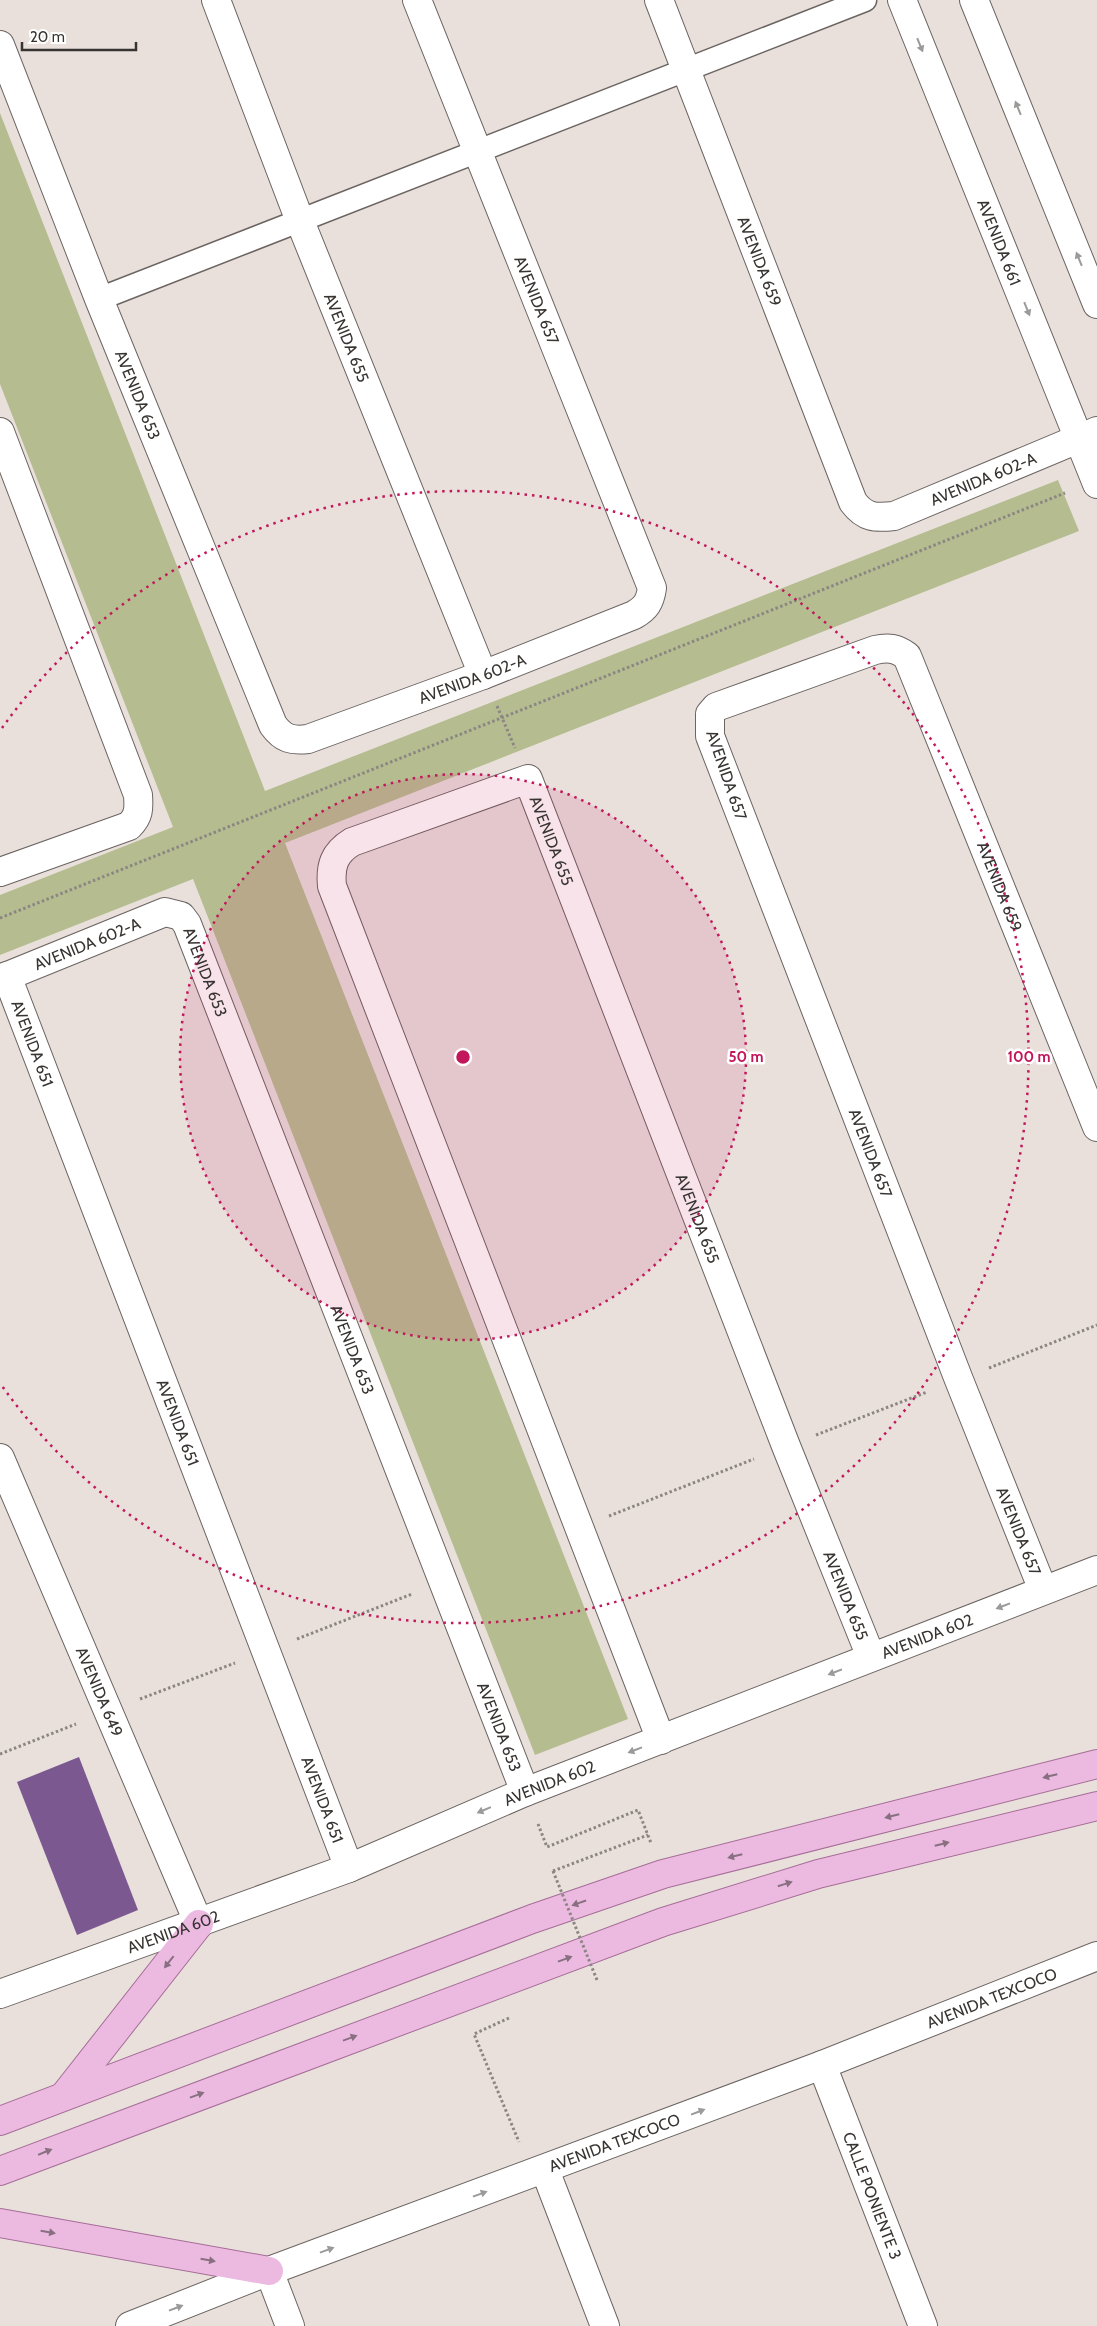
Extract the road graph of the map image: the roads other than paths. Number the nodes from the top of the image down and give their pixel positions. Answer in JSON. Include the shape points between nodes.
{"nodes":[{"id":1,"x":216,"y":0,"type":"edge"},
{"id":2,"x":417,"y":0,"type":"edge"},
{"id":3,"x":659,"y":0,"type":"edge"},
{"id":4,"x":865,"y":0,"type":"edge"},
{"id":5,"x":902,"y":0,"type":"edge"},
{"id":6,"x":974,"y":0,"type":"edge"},
{"id":7,"x":0,"y":45,"type":"edge"},
{"id":8,"x":686,"y":70,"type":"junction"},
{"id":9,"x":477,"y":152,"type":"junction"},
{"id":10,"x":300,"y":220,"type":"junction"},
{"id":11,"x":99,"y":300,"type":"junction"},
{"id":12,"x":1097,"y":304,"type":"edge"},
{"id":13,"x":0,"y":432,"type":"edge"},
{"id":14,"x":1088,"y":435,"type":"edge"},
{"id":15,"x":1096,"y":483,"type":"edge"},
{"id":16,"x":869,"y":517,"type":"joint"},
{"id":17,"x":650,"y":601,"type":"joint"},
{"id":18,"x":898,"y":650,"type":"joint"},
{"id":19,"x":483,"y":675,"type":"junction"},
{"id":20,"x":286,"y":738,"type":"joint"},
{"id":21,"x":0,"y":872,"type":"edge"},
{"id":22,"x":174,"y":913,"type":"joint"},
{"id":23,"x":3,"y":977,"type":"edge"},
{"id":24,"x":1097,"y":1127,"type":"edge"},
{"id":25,"x":0,"y":1458,"type":"edge"},
{"id":26,"x":1097,"y":1570,"type":"edge"},
{"id":27,"x":1043,"y":1590,"type":"junction"},
{"id":28,"x":870,"y":1658,"type":"junction"},
{"id":29,"x":661,"y":1740,"type":"junction"},
{"id":30,"x":1097,"y":1764,"type":"edge"},
{"id":31,"x":525,"y":1792,"type":"junction"},
{"id":32,"x":1097,"y":1806,"type":"edge"},
{"id":33,"x":349,"y":1868,"type":"junction"},
{"id":34,"x":198,"y":1924,"type":"junction"},
{"id":35,"x":1097,"y":1957,"type":"edge"},
{"id":36,"x":0,"y":1994,"type":"edge"},
{"id":37,"x":822,"y":2065,"type":"junction"},
{"id":38,"x":64,"y":2097,"type":"junction"},
{"id":39,"x":0,"y":2121,"type":"edge"},
{"id":40,"x":0,"y":2170,"type":"edge"},
{"id":41,"x":545,"y":2170,"type":"junction"},
{"id":42,"x":0,"y":2223,"type":"edge"},
{"id":43,"x":269,"y":2271,"type":"junction"},
{"id":44,"x":130,"y":2326,"type":"edge"},
{"id":45,"x":290,"y":2326,"type":"edge"},
{"id":46,"x":605,"y":2326,"type":"edge"},
{"id":47,"x":923,"y":2326,"type":"edge"}],
"edges":[{"from":1,"to":10,"type":"street","name":"AVENIDA 655"},
{"from":2,"to":9,"type":"street","name":"AVENIDA 657"},
{"from":3,"to":8,"type":"street","name":"AVENIDA 659"},
{"from":4,"to":8,"type":"street"},
{"from":5,"to":14,"type":"street","name":"AVENIDA 661","one_way":true},
{"from":12,"to":6,"type":"street","one_way":true},
{"from":7,"to":11,"type":"street","name":"AVENIDA 653"},
{"from":8,"to":9,"type":"street"},
{"from":8,"to":16,"type":"street","name":"AVENIDA 659","via":[[853,502]]},
{"from":9,"to":10,"type":"street"},
{"from":9,"to":17,"type":"street","name":"AVENIDA 657","via":[[650,579]]},
{"from":10,"to":11,"type":"street"},
{"from":10,"to":19,"type":"street","name":"AVENIDA 655"},
{"from":11,"to":20,"type":"street","name":"AVENIDA 653","via":[[273,725]]},
{"from":13,"to":21,"type":"street","via":[[138,795],[137,818],[129,826]]},
{"from":14,"to":15,"type":"street","name":"AVENIDA 661"},
{"from":14,"to":16,"type":"street","name":"AVENIDA 602-A","via":[[894,516]]},
{"from":17,"to":19,"type":"street","name":"AVENIDA 602-A","via":[[644,610],[634,615]]},
{"from":18,"to":24,"type":"street","name":"AVENIDA 659","via":[[913,666]]},
{"from":18,"to":27,"type":"street","name":"AVENIDA 657","via":[[875,650],[726,702],[710,714],[710,736],[958,1380]]},
{"from":19,"to":20,"type":"street","name":"AVENIDA 602-A","via":[[308,739]]},
{"from":22,"to":23,"type":"street","name":"AVENIDA 602-A","via":[[156,915]]},
{"from":22,"to":31,"type":"street","name":"AVENIDA 653","via":[[187,924]]},
{"from":23,"to":33,"type":"street","name":"AVENIDA 651"},
{"from":25,"to":34,"type":"street","name":"AVENIDA 649"},
{"from":26,"to":27,"type":"street","name":"AVENIDA 602"},
{"from":27,"to":28,"type":"street","name":"AVENIDA 602","one_way":true},
{"from":28,"to":29,"type":"street","name":"AVENIDA 602","one_way":true},
{"from":28,"to":29,"type":"street","name":"AVENIDA 655","via":[[528,779],[352,842],[342,848],[333,860],[330,872],[332,886]]},
{"from":29,"to":31,"type":"street","name":"AVENIDA 602","one_way":true},
{"from":30,"to":38,"type":"main road","one_way":true,"via":[[663,1874],[532,1919]]},
{"from":31,"to":33,"type":"street","name":"AVENIDA 602","one_way":true},
{"from":40,"to":32,"type":"main road","one_way":true,"via":[[663,1922],[818,1874]]},
{"from":33,"to":34,"type":"street","name":"AVENIDA 602"},
{"from":34,"to":36,"type":"street","name":"AVENIDA 602"},
{"from":34,"to":38,"type":"main road","one_way":true},
{"from":35,"to":37,"type":"street","name":"AVENIDA TEXCOCO"},
{"from":41,"to":37,"type":"street","name":"AVENIDA TEXCOCO","one_way":true},
{"from":37,"to":47,"type":"street","name":"CALLE PONIENTE 3"},
{"from":38,"to":39,"type":"main road"},
{"from":43,"to":41,"type":"street","name":"AVENIDA TEXCOCO","one_way":true},
{"from":41,"to":46,"type":"street"},
{"from":42,"to":43,"type":"main road","one_way":true},
{"from":44,"to":43,"type":"street","name":"AVENIDA TEXCOCO","one_way":true},
{"from":43,"to":45,"type":"street"}]}
